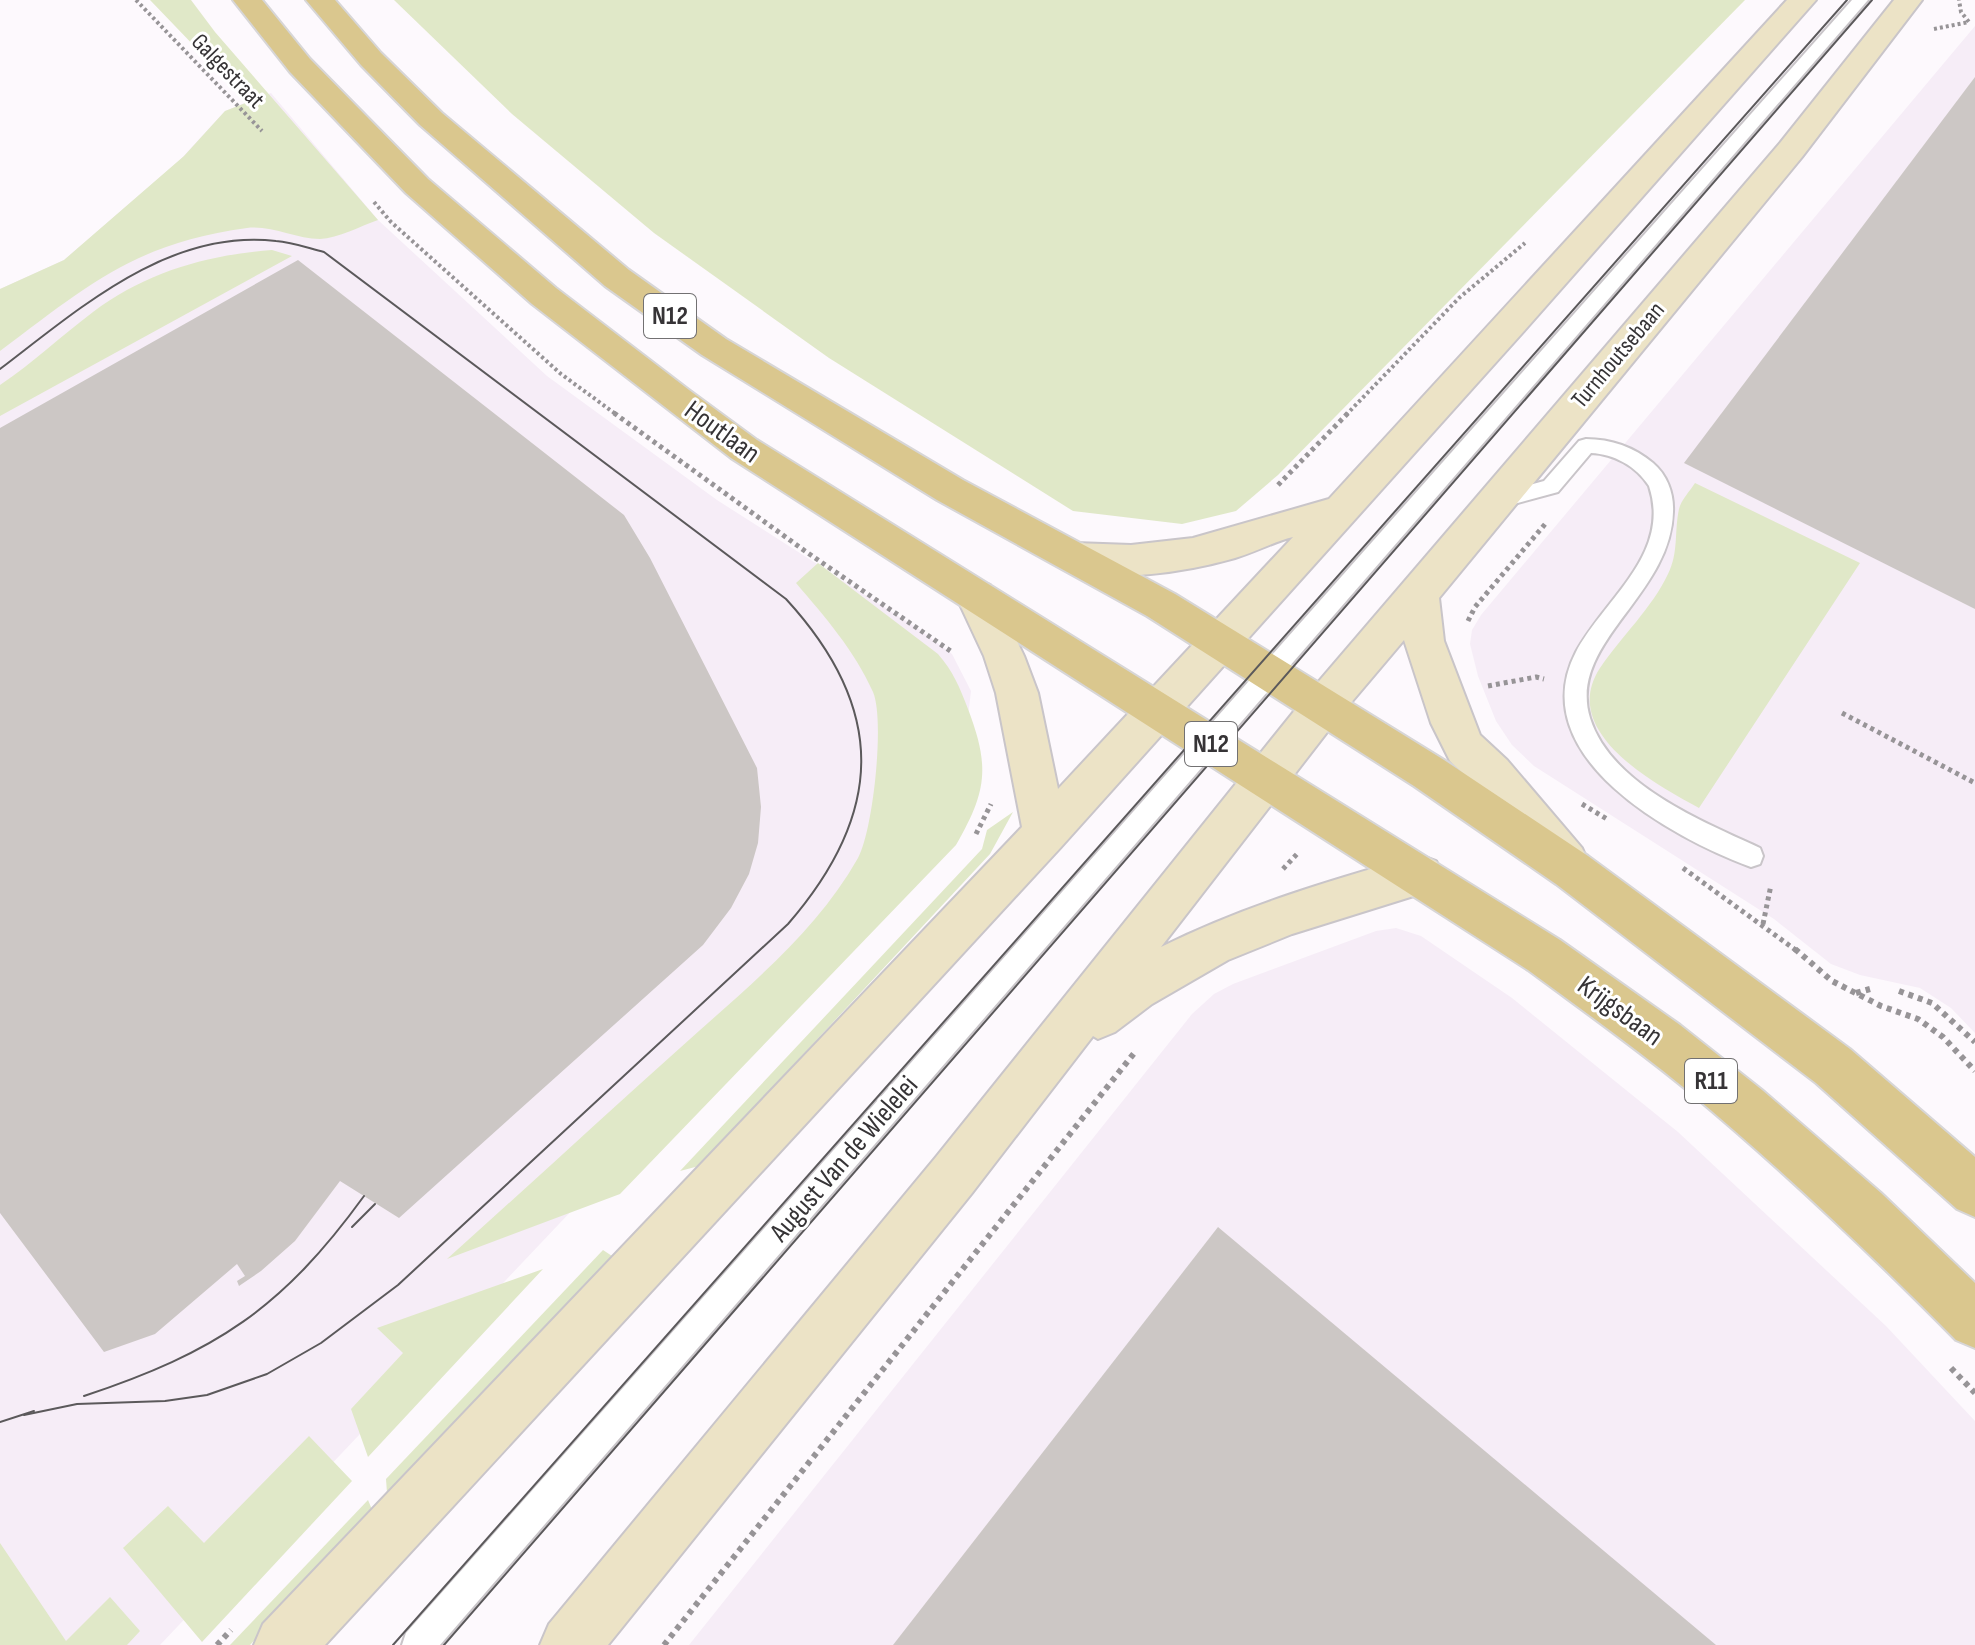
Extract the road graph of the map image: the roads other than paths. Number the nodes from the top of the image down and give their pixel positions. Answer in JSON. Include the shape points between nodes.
{"nodes":[{"id":1,"x":247,"y":0,"type":"edge"},
{"id":2,"x":320,"y":0,"type":"edge"},
{"id":3,"x":1802,"y":0,"type":"edge"},
{"id":4,"x":1860,"y":0,"type":"edge"},
{"id":5,"x":1908,"y":0,"type":"edge"},
{"id":6,"x":1499,"y":500,"type":"junction"},
{"id":7,"x":1342,"y":509,"type":"junction"},
{"id":8,"x":1075,"y":558,"type":"junction"},
{"id":9,"x":1419,"y":595,"type":"junction"},
{"id":10,"x":976,"y":596,"type":"junction"},
{"id":11,"x":1219,"y":641,"type":"junction"},
{"id":12,"x":1270,"y":673,"type":"junction"},
{"id":13,"x":1323,"y":706,"type":"junction"},
{"id":14,"x":1156,"y":710,"type":"junction"},
{"id":15,"x":1209,"y":743,"type":"junction"},
{"id":16,"x":1265,"y":778,"type":"junction"},
{"id":17,"x":1045,"y":833,"type":"junction"},
{"id":18,"x":1751,"y":856,"type":"dead end"},
{"id":19,"x":1572,"y":870,"type":"junction"},
{"id":20,"x":1420,"y":875,"type":"junction"},
{"id":21,"x":1044,"y":1062,"type":"junction"},
{"id":22,"x":1975,"y":1191,"type":"edge"},
{"id":23,"x":1975,"y":1321,"type":"edge"},
{"id":24,"x":284,"y":1645,"type":"edge"},
{"id":25,"x":418,"y":1645,"type":"edge"},
{"id":26,"x":570,"y":1645,"type":"edge"}],
"edges":[{"from":1,"to":10,"type":"main road","name":"Houtlaan","number":"N12","via":[[375,147],[491,253],[744,449]]},
{"from":2,"to":8,"type":"main road","number":"N12","via":[[431,119],[617,278],[714,347],[950,490]]},
{"from":3,"to":7,"type":"main road"},
{"from":4,"to":12,"type":"lane","name":"Turnhoutsebaan"},
{"from":5,"to":6,"type":"main road","name":"Turnhoutsebaan","via":[[1837,95]]},
{"from":6,"to":9,"type":"main road","name":"Turnhoutsebaan"},
{"from":6,"to":18,"type":"lane","via":[[1551,487],[1586,446],[1607,445],[1652,473],[1661,488],[1657,550],[1580,665],[1575,686],[1578,717],[1589,744],[1613,773],[1666,815]]},
{"from":7,"to":8,"type":"main road","via":[[1193,553],[1131,560]]},
{"from":7,"to":11,"type":"main road"},
{"from":8,"to":11,"type":"main road","number":"N12"},
{"from":9,"to":13,"type":"main road","name":"Turnhoutsebaan"},
{"from":9,"to":19,"type":"main road","via":[[1424,641],[1465,748]]},
{"from":10,"to":14,"type":"main road","name":"Houtlaan","number":"N12"},
{"from":10,"to":17,"type":"main road","via":[[1017,693]]},
{"from":11,"to":12,"type":"main road","number":"N12"},
{"from":11,"to":14,"type":"main road","number":"N12"},
{"from":12,"to":13,"type":"main road","number":"N12"},
{"from":12,"to":15,"type":"lane","name":"August Van de Wielelei"},
{"from":13,"to":16,"type":"main road","number":"N12"},
{"from":13,"to":19,"type":"main road"},
{"from":14,"to":15,"type":"main road","name":"Houtlaan","number":"N12"},
{"from":14,"to":17,"type":"main road","number":"N12"},
{"from":15,"to":16,"type":"main road","name":"Houtlaan","number":"N12"},
{"from":15,"to":25,"type":"lane","name":"August Van de Wielelei"},
{"from":16,"to":20,"type":"main road","name":"Krijgsbaan","number":"R11"},
{"from":16,"to":21,"type":"main road","number":"N12"},
{"from":17,"to":24,"type":"main road","number":"N12"},
{"from":19,"to":22,"type":"main road","via":[[1833,1066]]},
{"from":20,"to":21,"type":"main road","via":[[1218,940],[1140,985]]},
{"from":20,"to":23,"type":"main road","name":"Krijgsbaan","number":"R11","via":[[1544,955],[1663,1042],[1783,1140]]},
{"from":21,"to":26,"type":"main road","number":"N12"}]}
